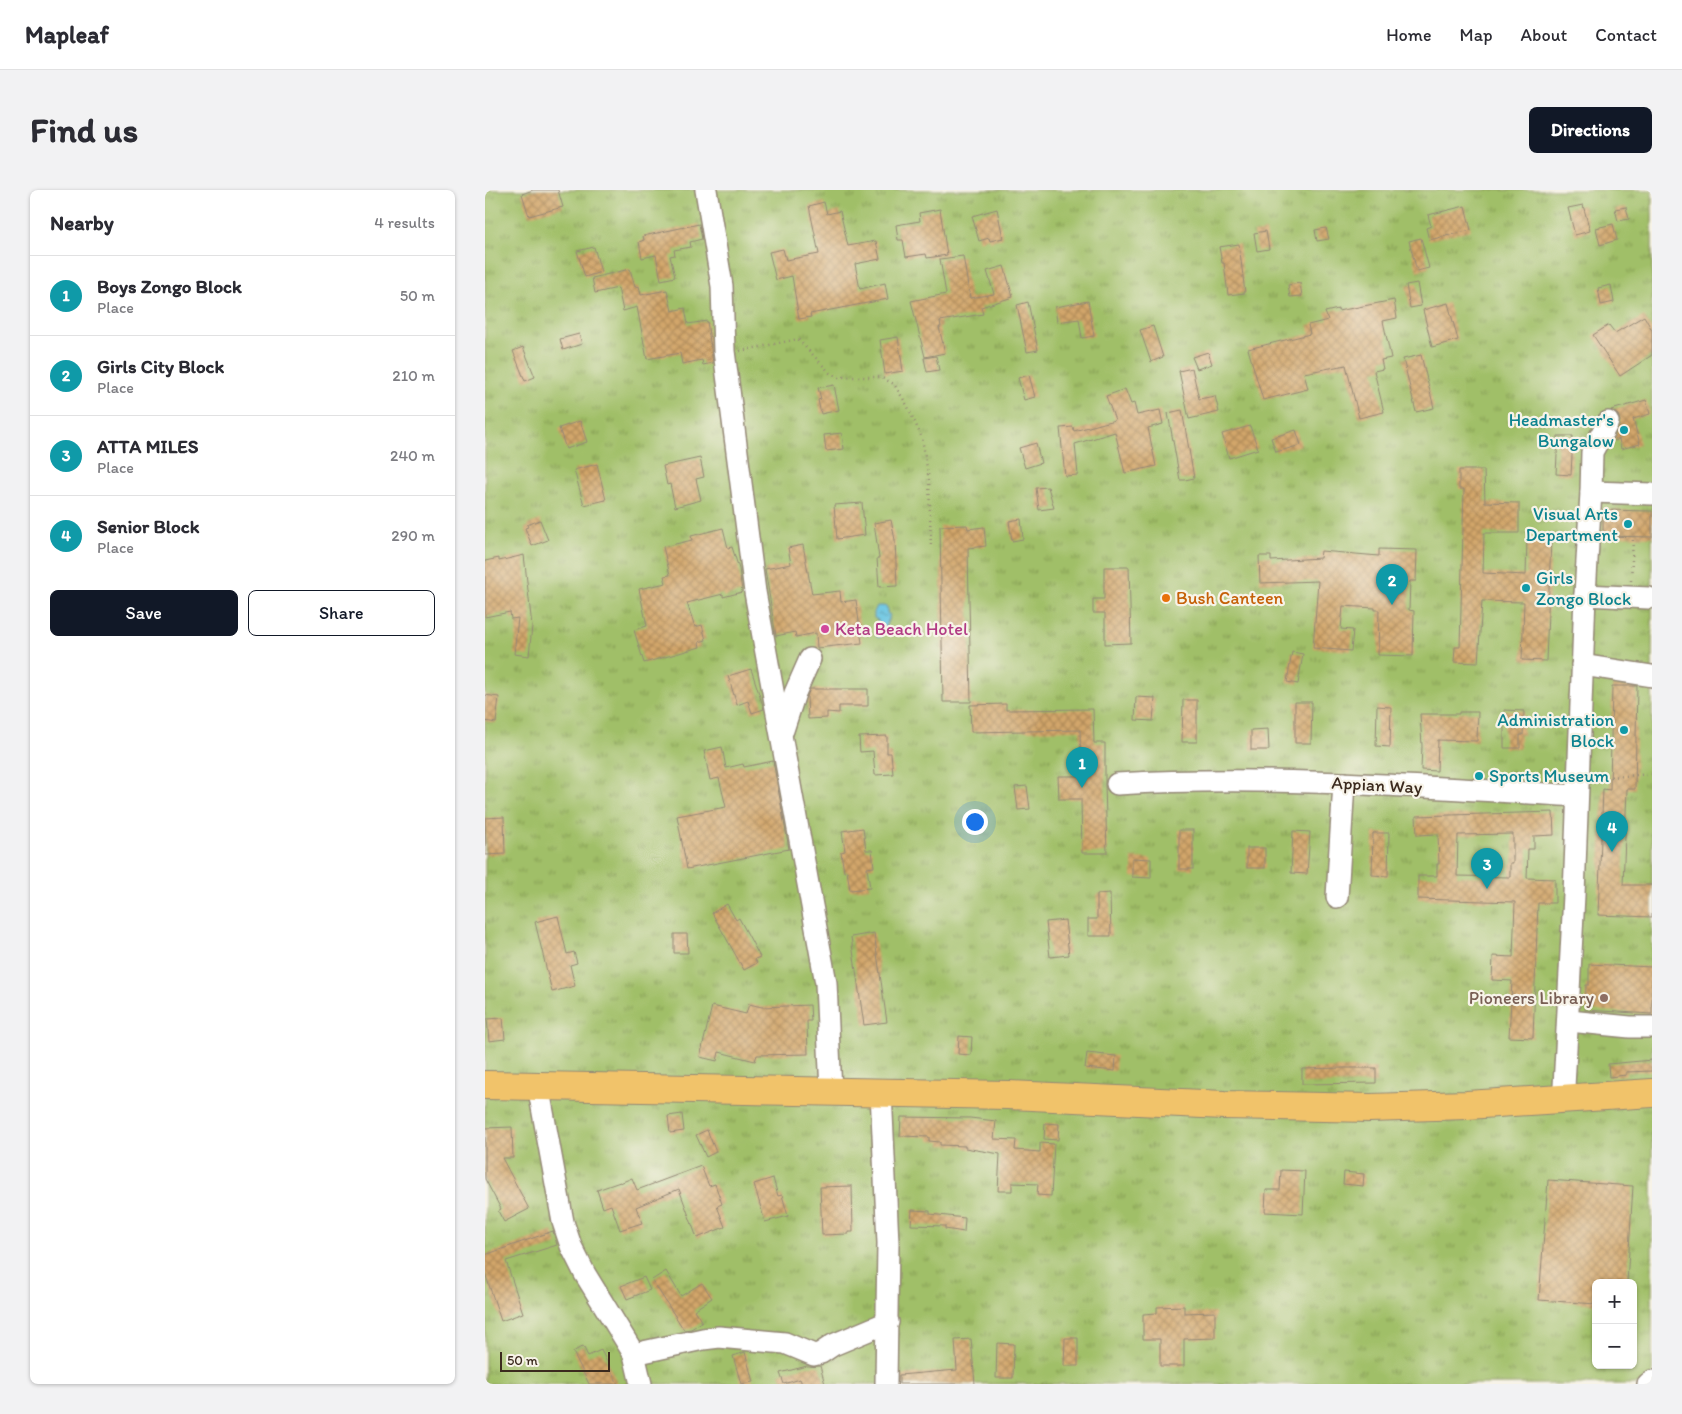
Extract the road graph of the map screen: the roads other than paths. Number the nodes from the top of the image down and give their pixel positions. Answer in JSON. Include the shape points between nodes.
{"nodes":[{"id":1,"x":706,"y":190,"type":"edge"},
{"id":2,"x":1608,"y":422,"type":"dead end"},
{"id":3,"x":1591,"y":492,"type":"junction"},
{"id":4,"x":1652,"y":494,"type":"edge"},
{"id":5,"x":1585,"y":595,"type":"junction"},
{"id":6,"x":1640,"y":598,"type":"road end"},
{"id":7,"x":810,"y":659,"type":"dead end"},
{"id":8,"x":1581,"y":666,"type":"junction"},
{"id":9,"x":1652,"y":676,"type":"edge"},
{"id":10,"x":782,"y":733,"type":"junction"},
{"id":11,"x":1344,"y":783,"type":"junction"},
{"id":12,"x":1117,"y":784,"type":"dead end"},
{"id":13,"x":1577,"y":790,"type":"junction"},
{"id":14,"x":1337,"y":898,"type":"dead end"},
{"id":15,"x":1569,"y":1021,"type":"junction"},
{"id":16,"x":1652,"y":1027,"type":"edge"},
{"id":17,"x":485,"y":1084,"type":"edge"},
{"id":18,"x":539,"y":1085,"type":"junction"},
{"id":19,"x":831,"y":1092,"type":"junction"},
{"id":20,"x":881,"y":1092,"type":"junction"},
{"id":21,"x":1652,"y":1093,"type":"edge"},
{"id":22,"x":1566,"y":1099,"type":"junction"},
{"id":23,"x":888,"y":1322,"type":"junction"},
{"id":24,"x":634,"y":1354,"type":"junction"},
{"id":25,"x":1652,"y":1381,"type":"edge"},
{"id":26,"x":641,"y":1384,"type":"edge"},
{"id":27,"x":887,"y":1384,"type":"edge"},
{"id":28,"x":1648,"y":1384,"type":"edge"}],
"edges":[{"from":1,"to":10,"type":"street","via":[[722,286],[724,351],[755,592]]},
{"from":2,"to":3,"type":"street","via":[[1592,452]]},
{"from":3,"to":4,"type":"street"},
{"from":3,"to":5,"type":"street"},
{"from":5,"to":6,"type":"street"},
{"from":5,"to":8,"type":"street"},
{"from":7,"to":10,"type":"street"},
{"from":8,"to":9,"type":"street"},
{"from":8,"to":13,"type":"street"},
{"from":10,"to":19,"type":"street","via":[[826,983]]},
{"from":11,"to":12,"type":"street","name":"Appian Way","via":[[1177,780]]},
{"from":11,"to":13,"type":"street","name":"Appian Way"},
{"from":11,"to":14,"type":"street"},
{"from":13,"to":15,"type":"street"},
{"from":15,"to":16,"type":"street"},
{"from":15,"to":22,"type":"street"},
{"from":17,"to":18,"type":"main road"},
{"from":18,"to":19,"type":"main road"},
{"from":18,"to":24,"type":"street","via":[[563,1222],[571,1246]]},
{"from":19,"to":20,"type":"main road"},
{"from":20,"to":22,"type":"main road","via":[[1370,1108]]},
{"from":20,"to":23,"type":"street"},
{"from":21,"to":22,"type":"main road"},
{"from":23,"to":24,"type":"street","via":[[814,1355],[785,1343],[719,1337]]},
{"from":23,"to":27,"type":"street"},
{"from":24,"to":26,"type":"street"},
{"from":25,"to":28,"type":"street"}]}
